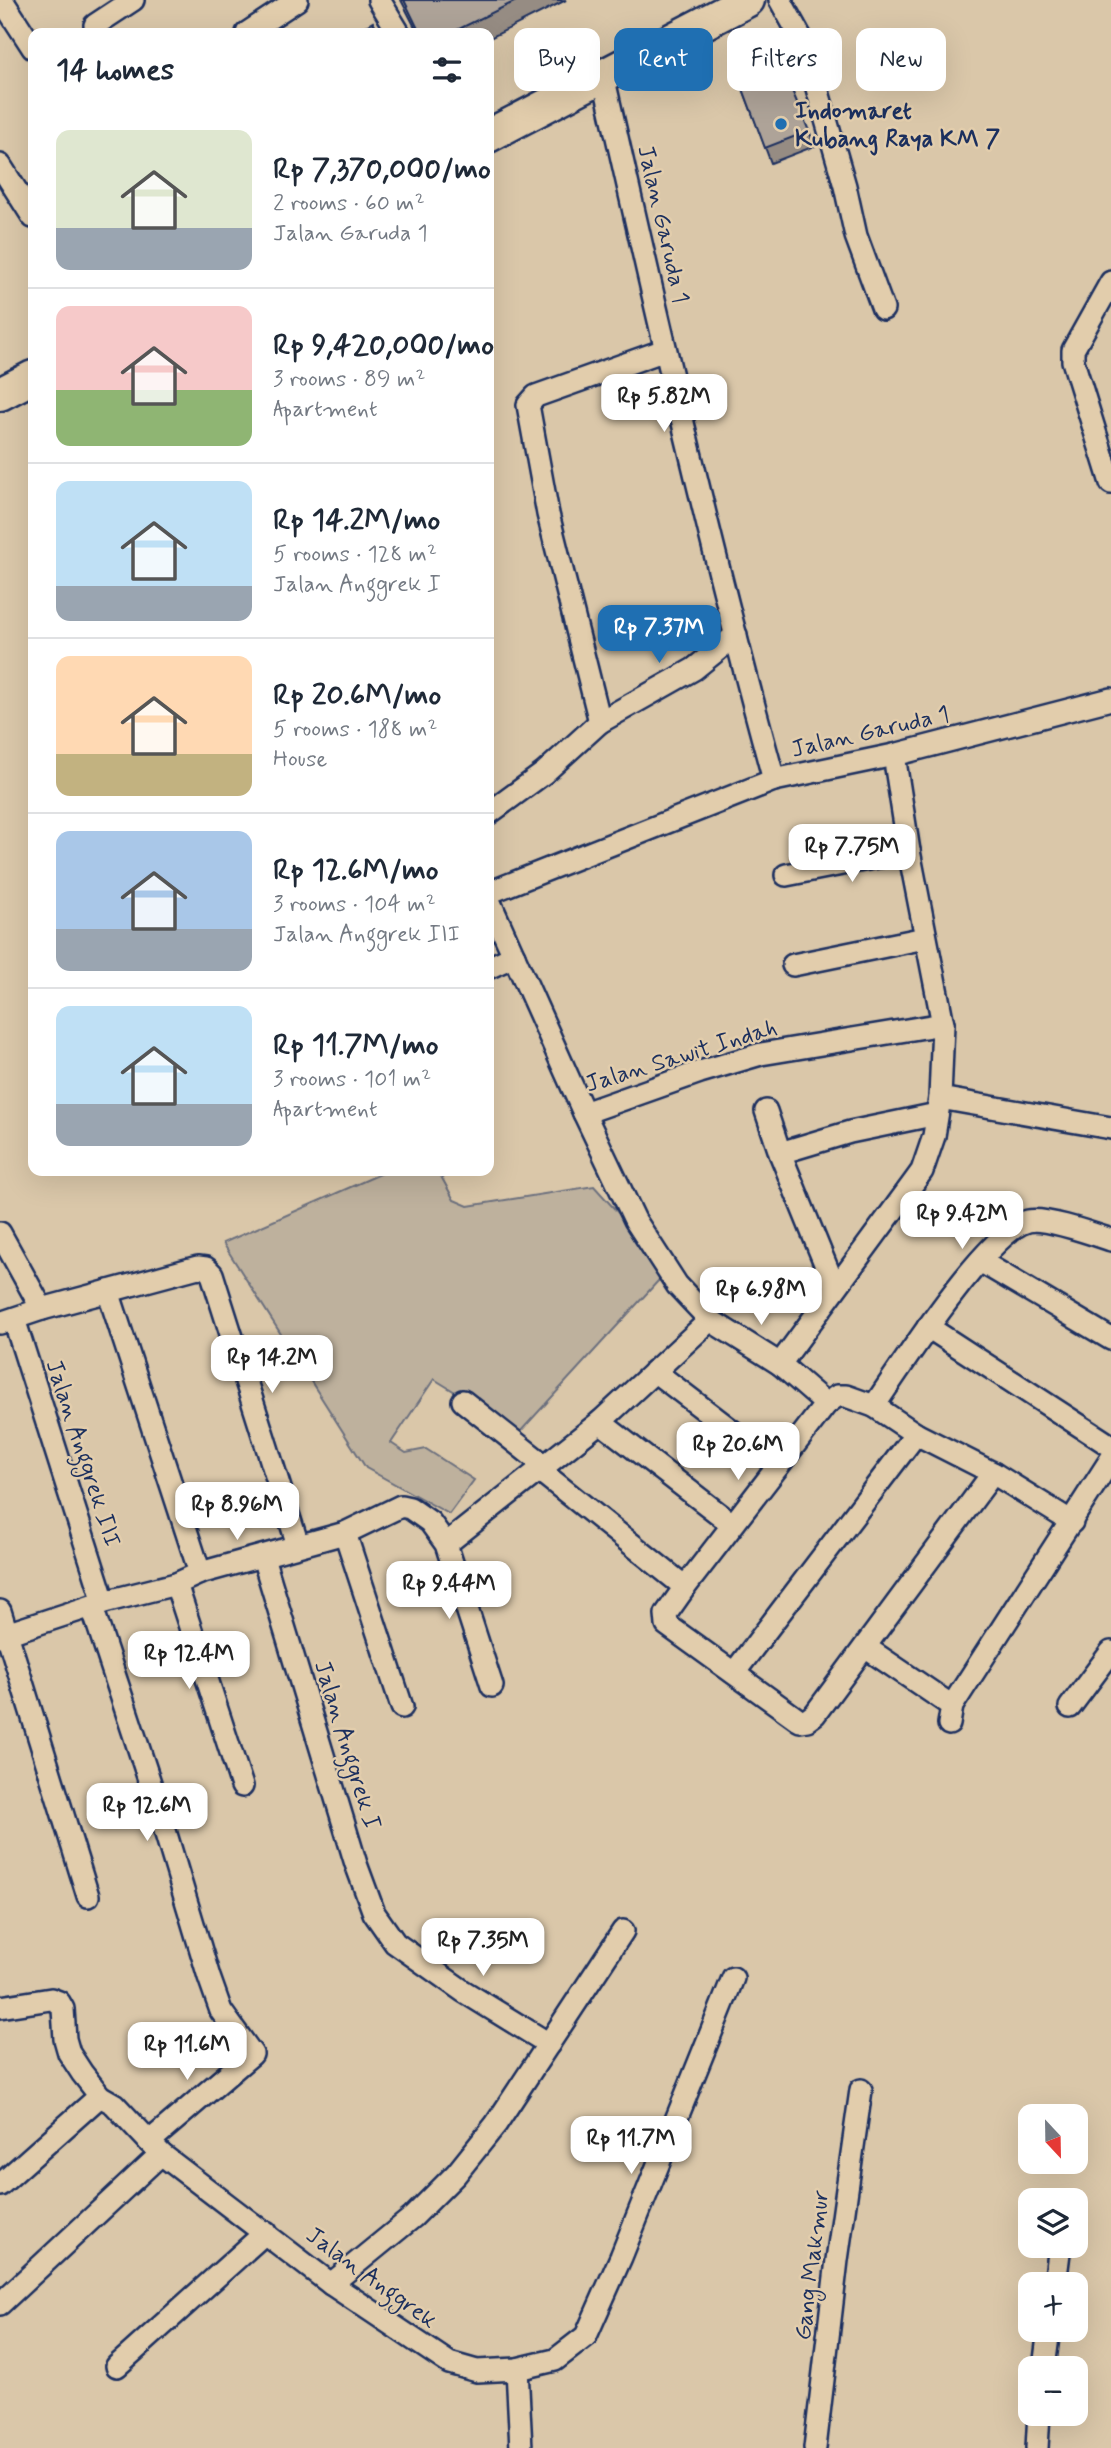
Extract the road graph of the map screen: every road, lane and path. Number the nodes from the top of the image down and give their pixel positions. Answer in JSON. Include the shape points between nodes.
{"nodes":[{"id":1,"x":2,"y":0,"type":"edge"},
{"id":2,"x":133,"y":0,"type":"edge"},
{"id":3,"x":297,"y":0,"type":"edge"},
{"id":4,"x":379,"y":0,"type":"edge"},
{"id":5,"x":748,"y":0,"type":"edge"},
{"id":6,"x":780,"y":0,"type":"edge"},
{"id":7,"x":713,"y":8,"type":"edge"},
{"id":8,"x":95,"y":25,"type":"dead end"},
{"id":9,"x":255,"y":28,"type":"edge"},
{"id":10,"x":396,"y":28,"type":"edge"},
{"id":11,"x":28,"y":40,"type":"edge"},
{"id":12,"x":603,"y":75,"type":"junction"},
{"id":13,"x":494,"y":133,"type":"edge"},
{"id":14,"x":0,"y":164,"type":"edge"},
{"id":15,"x":28,"y":208,"type":"edge"},
{"id":16,"x":1111,"y":282,"type":"edge"},
{"id":17,"x":883,"y":309,"type":"dead end"},
{"id":18,"x":665,"y":350,"type":"junction"},
{"id":19,"x":28,"y":380,"type":"edge"},
{"id":20,"x":0,"y":394,"type":"edge"},
{"id":21,"x":1111,"y":483,"type":"edge"},
{"id":22,"x":736,"y":635,"type":"junction"},
{"id":23,"x":1111,"y":699,"type":"edge"},
{"id":24,"x":600,"y":722,"type":"junction"},
{"id":25,"x":894,"y":754,"type":"junction"},
{"id":26,"x":774,"y":780,"type":"junction"},
{"id":27,"x":494,"y":810,"type":"edge"},
{"id":28,"x":909,"y":851,"type":"junction"},
{"id":29,"x":786,"y":875,"type":"dead end"},
{"id":30,"x":494,"y":891,"type":"edge"},
{"id":31,"x":494,"y":911,"type":"edge"},
{"id":32,"x":925,"y":938,"type":"junction"},
{"id":33,"x":514,"y":956,"type":"junction"},
{"id":34,"x":494,"y":965,"type":"edge"},
{"id":35,"x":793,"y":965,"type":"dead end"},
{"id":36,"x":943,"y":1024,"type":"junction"},
{"id":37,"x":939,"y":1106,"type":"junction"},
{"id":38,"x":766,"y":1111,"type":"dead end"},
{"id":39,"x":584,"y":1113,"type":"junction"},
{"id":40,"x":1111,"y":1128,"type":"edge"},
{"id":41,"x":779,"y":1153,"type":"junction"},
{"id":42,"x":0,"y":1233,"type":"edge"},
{"id":43,"x":1111,"y":1240,"type":"edge"},
{"id":44,"x":980,"y":1262,"type":"junction"},
{"id":45,"x":835,"y":1288,"type":"junction"},
{"id":46,"x":108,"y":1291,"type":"junction"},
{"id":47,"x":42,"y":1309,"type":"junction"},
{"id":48,"x":710,"y":1320,"type":"junction"},
{"id":49,"x":7,"y":1322,"type":"edge"},
{"id":50,"x":928,"y":1327,"type":"junction"},
{"id":51,"x":1111,"y":1339,"type":"edge"},
{"id":52,"x":780,"y":1364,"type":"junction"},
{"id":53,"x":654,"y":1371,"type":"junction"},
{"id":54,"x":463,"y":1401,"type":"dead end"},
{"id":55,"x":826,"y":1404,"type":"junction"},
{"id":56,"x":874,"y":1406,"type":"junction"},
{"id":57,"x":600,"y":1422,"type":"junction"},
{"id":58,"x":916,"y":1434,"type":"junction"},
{"id":59,"x":1111,"y":1446,"type":"edge"},
{"id":60,"x":1111,"y":1459,"type":"edge"},
{"id":61,"x":778,"y":1466,"type":"junction"},
{"id":62,"x":542,"y":1467,"type":"junction"},
{"id":63,"x":993,"y":1472,"type":"junction"},
{"id":64,"x":1072,"y":1522,"type":"junction"},
{"id":65,"x":732,"y":1524,"type":"junction"},
{"id":66,"x":345,"y":1533,"type":"junction"},
{"id":67,"x":454,"y":1538,"type":"junction"},
{"id":68,"x":298,"y":1545,"type":"junction"},
{"id":69,"x":263,"y":1557,"type":"junction"},
{"id":70,"x":200,"y":1573,"type":"junction"},
{"id":71,"x":176,"y":1584,"type":"junction"},
{"id":72,"x":685,"y":1587,"type":"junction"},
{"id":73,"x":98,"y":1604,"type":"junction"},
{"id":74,"x":0,"y":1611,"type":"edge"},
{"id":75,"x":3,"y":1634,"type":"edge"},
{"id":76,"x":865,"y":1647,"type":"junction"},
{"id":77,"x":1111,"y":1652,"type":"edge"},
{"id":78,"x":734,"y":1672,"type":"junction"},
{"id":79,"x":492,"y":1686,"type":"dead end"},
{"id":80,"x":1070,"y":1706,"type":"dead end"},
{"id":81,"x":402,"y":1707,"type":"dead end"},
{"id":82,"x":242,"y":1786,"type":"dead end"},
{"id":83,"x":88,"y":1896,"type":"dead end"},
{"id":84,"x":623,"y":1931,"type":"dead end"},
{"id":85,"x":733,"y":1978,"type":"dead end"},
{"id":86,"x":0,"y":2007,"type":"edge"},
{"id":87,"x":549,"y":2044,"type":"junction"},
{"id":88,"x":861,"y":2090,"type":"dead end"},
{"id":89,"x":100,"y":2096,"type":"junction"},
{"id":90,"x":155,"y":2148,"type":"junction"},
{"id":91,"x":0,"y":2185,"type":"edge"},
{"id":92,"x":266,"y":2232,"type":"junction"},
{"id":93,"x":331,"y":2284,"type":"junction"},
{"id":94,"x":0,"y":2304,"type":"edge"},
{"id":95,"x":117,"y":2366,"type":"dead end"},
{"id":96,"x":517,"y":2369,"type":"junction"},
{"id":97,"x":1038,"y":2426,"type":"edge"},
{"id":98,"x":521,"y":2448,"type":"edge"},
{"id":99,"x":815,"y":2448,"type":"edge"},
{"id":100,"x":1037,"y":2448,"type":"edge"}],
"edges":[{"from":1,"to":11,"type":"street"},
{"from":2,"to":8,"type":"street"},
{"from":3,"to":9,"type":"street"},
{"from":4,"to":10,"type":"street"},
{"from":5,"to":7,"type":"highway"},
{"from":6,"to":17,"type":"street","via":[[804,43],[856,236]]},
{"from":7,"to":12,"type":"highway"},
{"from":12,"to":13,"type":"highway"},
{"from":12,"to":18,"type":"street","name":"Jalan Garuda 1"},
{"from":14,"to":15,"type":"street"},
{"from":16,"to":21,"type":"street","via":[[1073,349],[1073,361]]},
{"from":18,"to":22,"type":"street","name":"Jalan Garuda 1"},
{"from":18,"to":24,"type":"street","via":[[536,396],[528,405],[548,514]]},
{"from":19,"to":20,"type":"highway"},
{"from":22,"to":24,"type":"street","via":[[694,669]]},
{"from":22,"to":26,"type":"street","name":"Jalan Garuda 1"},
{"from":23,"to":25,"type":"street","name":"Jalan Garuda 1"},
{"from":24,"to":27,"type":"street","via":[[544,773]]},
{"from":25,"to":26,"type":"street","name":"Jalan Garuda 1"},
{"from":25,"to":28,"type":"street"},
{"from":26,"to":30,"type":"street"},
{"from":28,"to":29,"type":"street"},
{"from":28,"to":32,"type":"street"},
{"from":31,"to":33,"type":"street","name":"Jalan Sawit Indah"},
{"from":32,"to":35,"type":"street"},
{"from":32,"to":36,"type":"street"},
{"from":33,"to":34,"type":"street"},
{"from":33,"to":39,"type":"street","name":"Jalan Sawit Indah"},
{"from":36,"to":37,"type":"street"},
{"from":36,"to":39,"type":"street","name":"Jalan Sawit Indah","via":[[761,1054]]},
{"from":37,"to":40,"type":"street"},
{"from":37,"to":41,"type":"street"},
{"from":37,"to":45,"type":"street","via":[[922,1171]]},
{"from":38,"to":41,"type":"street"},
{"from":39,"to":48,"type":"street","via":[[635,1220],[677,1285]]},
{"from":41,"to":45,"type":"street"},
{"from":42,"to":47,"type":"street"},
{"from":43,"to":44,"type":"street","via":[[1031,1220],[1017,1225]]},
{"from":44,"to":50,"type":"street"},
{"from":44,"to":51,"type":"street"},
{"from":45,"to":52,"type":"street"},
{"from":46,"to":47,"type":"street"},
{"from":46,"to":68,"type":"street","via":[[198,1267],[212,1274]]},
{"from":46,"to":70,"type":"street"},
{"from":47,"to":49,"type":"street"},
{"from":48,"to":52,"type":"street"},
{"from":48,"to":53,"type":"street"},
{"from":49,"to":73,"type":"street","name":"Jalan Anggrek III"},
{"from":50,"to":56,"type":"street"},
{"from":50,"to":59,"type":"street"},
{"from":52,"to":55,"type":"street"},
{"from":53,"to":57,"type":"street"},
{"from":53,"to":61,"type":"street"},
{"from":54,"to":62,"type":"street"},
{"from":55,"to":56,"type":"street","via":[[836,1396],[846,1396]]},
{"from":55,"to":61,"type":"street"},
{"from":56,"to":58,"type":"street"},
{"from":57,"to":62,"type":"street"},
{"from":57,"to":65,"type":"street"},
{"from":58,"to":63,"type":"street"},
{"from":58,"to":78,"type":"street"},
{"from":60,"to":64,"type":"street"},
{"from":61,"to":65,"type":"street"},
{"from":62,"to":67,"type":"street"},
{"from":62,"to":72,"type":"street"},
{"from":63,"to":64,"type":"street"},
{"from":63,"to":76,"type":"street"},
{"from":64,"to":76,"type":"street","via":[[950,1715]]},
{"from":65,"to":72,"type":"street"},
{"from":66,"to":67,"type":"street","via":[[401,1506]]},
{"from":66,"to":68,"type":"street"},
{"from":66,"to":81,"type":"street"},
{"from":67,"to":79,"type":"street"},
{"from":68,"to":69,"type":"street"},
{"from":69,"to":70,"type":"street"},
{"from":69,"to":87,"type":"street","name":"Jalan Anggrek I","via":[[374,1913],[396,1943]]},
{"from":70,"to":71,"type":"street"},
{"from":71,"to":73,"type":"street"},
{"from":71,"to":82,"type":"street"},
{"from":72,"to":78,"type":"street","via":[[666,1614],[667,1625]]},
{"from":73,"to":75,"type":"street"},
{"from":73,"to":90,"type":"street","name":"Jalan Anggrek III","via":[[209,1977],[221,2011],[251,2054]]},
{"from":74,"to":75,"type":"street"},
{"from":75,"to":83,"type":"street"},
{"from":76,"to":78,"type":"street","via":[[807,1720],[800,1721]]},
{"from":77,"to":80,"type":"street"},
{"from":84,"to":87,"type":"street"},
{"from":85,"to":96,"type":"street","name":"Jalan Anggrek","via":[[586,2336],[555,2360]]},
{"from":86,"to":89,"type":"street","name":"Jalan Anggrek","via":[[51,1999],[59,2002],[69,2053]]},
{"from":87,"to":93,"type":"street","via":[[456,2174],[413,2217]]},
{"from":88,"to":99,"type":"street","name":"Gang Makmur"},
{"from":89,"to":90,"type":"street","name":"Jalan Anggrek","via":[[114,2104]]},
{"from":89,"to":91,"type":"street"},
{"from":90,"to":92,"type":"street","name":"Jalan Anggrek"},
{"from":90,"to":94,"type":"street"},
{"from":92,"to":93,"type":"street","name":"Jalan Anggrek"},
{"from":92,"to":95,"type":"street"},
{"from":93,"to":96,"type":"street","name":"Jalan Anggrek","via":[[449,2363],[477,2371]]},
{"from":96,"to":98,"type":"street"},
{"from":97,"to":100,"type":"street"}]}
